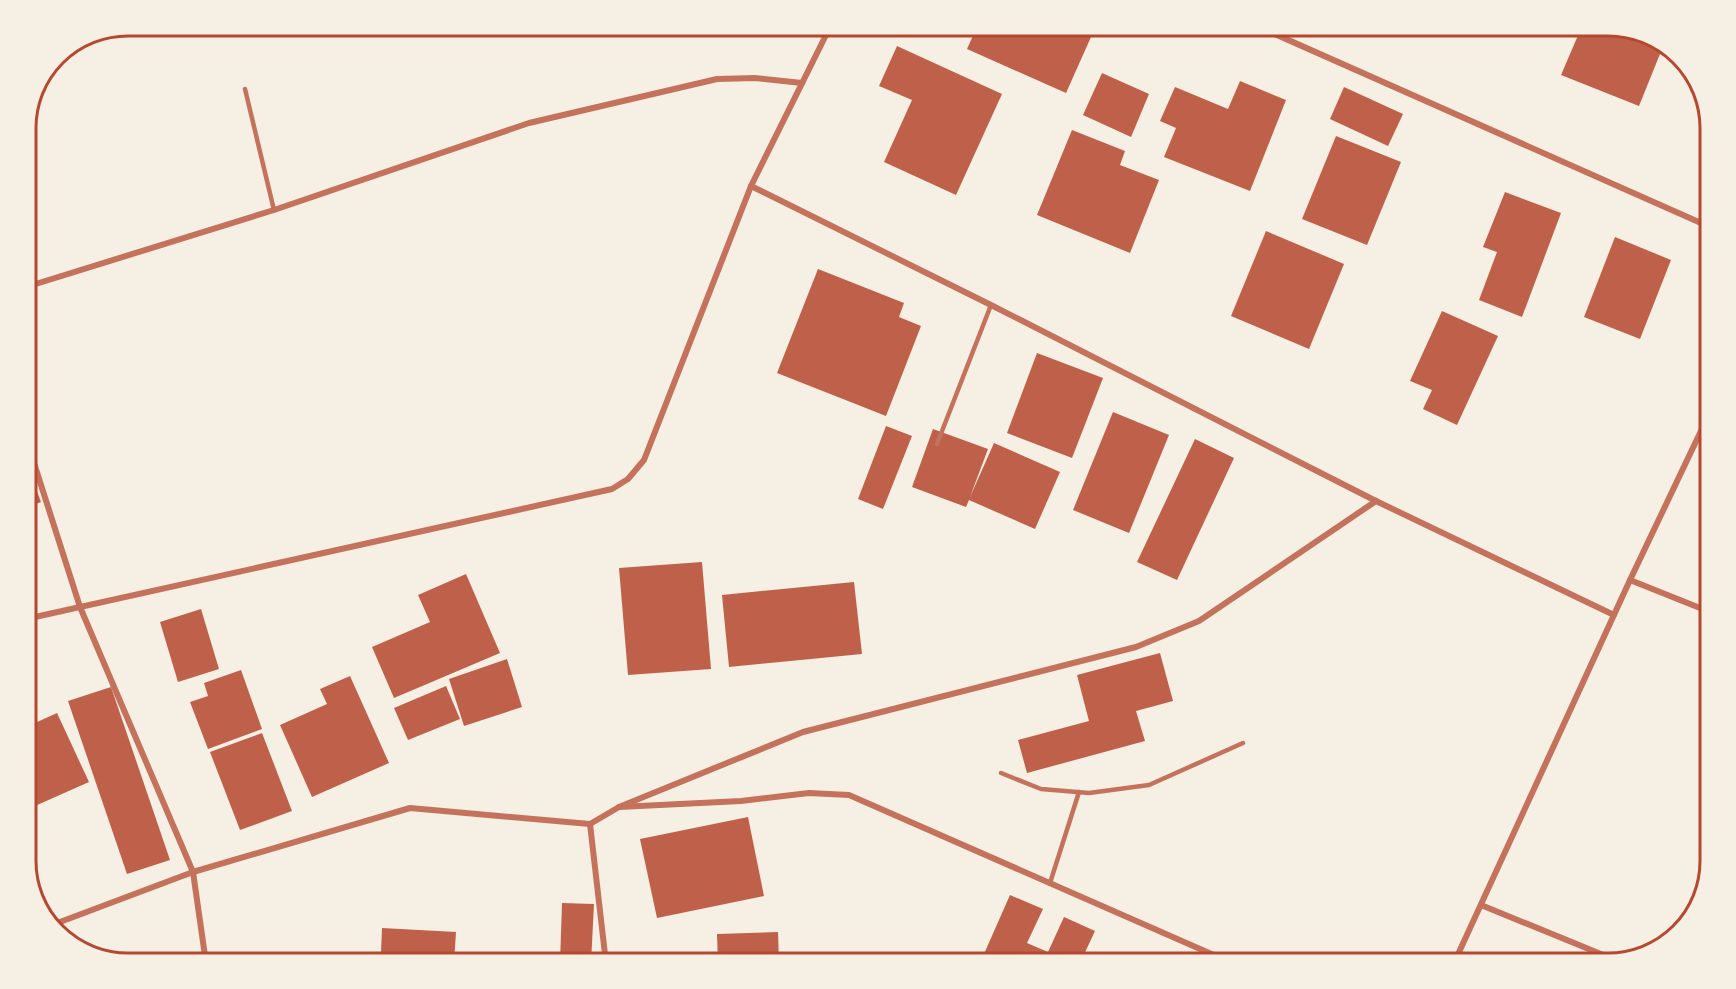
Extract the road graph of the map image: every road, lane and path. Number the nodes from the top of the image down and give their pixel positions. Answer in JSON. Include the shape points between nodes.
{"nodes":[{"id":1,"x":826,"y":36,"type":"edge"},
{"id":2,"x":1279,"y":36,"type":"edge"},
{"id":3,"x":802,"y":83,"type":"junction"},
{"id":4,"x":245,"y":89,"type":"dead end"},
{"id":5,"x":751,"y":186,"type":"junction"},
{"id":6,"x":274,"y":210,"type":"junction"},
{"id":7,"x":1700,"y":223,"type":"edge"},
{"id":8,"x":36,"y":284,"type":"edge"},
{"id":9,"x":991,"y":305,"type":"junction"},
{"id":10,"x":1700,"y":433,"type":"edge"},
{"id":11,"x":937,"y":444,"type":"dead end"},
{"id":12,"x":36,"y":469,"type":"edge"},
{"id":13,"x":1376,"y":501,"type":"junction"},
{"id":14,"x":1630,"y":580,"type":"junction"},
{"id":15,"x":80,"y":607,"type":"junction"},
{"id":16,"x":1700,"y":608,"type":"edge"},
{"id":17,"x":1614,"y":615,"type":"junction"},
{"id":18,"x":36,"y":617,"type":"edge"},
{"id":19,"x":1243,"y":743,"type":"dead end"},
{"id":20,"x":1001,"y":772,"type":"dead end"},
{"id":21,"x":1078,"y":792,"type":"junction"},
{"id":22,"x":619,"y":807,"type":"junction"},
{"id":23,"x":590,"y":824,"type":"junction"},
{"id":24,"x":193,"y":872,"type":"junction"},
{"id":25,"x":1050,"y":883,"type":"junction"},
{"id":26,"x":1481,"y":905,"type":"junction"},
{"id":27,"x":60,"y":922,"type":"edge"},
{"id":28,"x":205,"y":953,"type":"edge"},
{"id":29,"x":605,"y":953,"type":"edge"},
{"id":30,"x":1209,"y":953,"type":"edge"},
{"id":31,"x":1459,"y":953,"type":"edge"},
{"id":32,"x":1598,"y":953,"type":"edge"}],
"edges":[{"from":1,"to":3,"type":"street"},
{"from":2,"to":7,"type":"street"},
{"from":3,"to":5,"type":"street"},
{"from":3,"to":6,"type":"street","via":[[717,79],[529,123]]},
{"from":4,"to":6,"type":"lane"},
{"from":5,"to":9,"type":"street"},
{"from":5,"to":15,"type":"street","via":[[644,460],[628,479],[612,489]]},
{"from":6,"to":8,"type":"street"},
{"from":9,"to":11,"type":"lane"},
{"from":9,"to":13,"type":"street"},
{"from":10,"to":14,"type":"street"},
{"from":12,"to":15,"type":"street"},
{"from":13,"to":17,"type":"street"},
{"from":13,"to":22,"type":"street","via":[[1199,621],[1136,647],[803,732]]},
{"from":14,"to":16,"type":"street"},
{"from":14,"to":17,"type":"street"},
{"from":15,"to":18,"type":"street"},
{"from":15,"to":24,"type":"street"},
{"from":17,"to":26,"type":"street"},
{"from":19,"to":21,"type":"lane","via":[[1149,785],[1089,794]]},
{"from":20,"to":21,"type":"lane","via":[[1041,789]]},
{"from":21,"to":25,"type":"lane"},
{"from":22,"to":23,"type":"street"},
{"from":22,"to":25,"type":"street","via":[[741,801],[810,792],[849,795]]},
{"from":23,"to":24,"type":"street","via":[[410,808]]},
{"from":23,"to":29,"type":"street"},
{"from":24,"to":27,"type":"street"},
{"from":24,"to":28,"type":"street"},
{"from":25,"to":30,"type":"street"},
{"from":26,"to":31,"type":"street"},
{"from":26,"to":32,"type":"street"}]}
